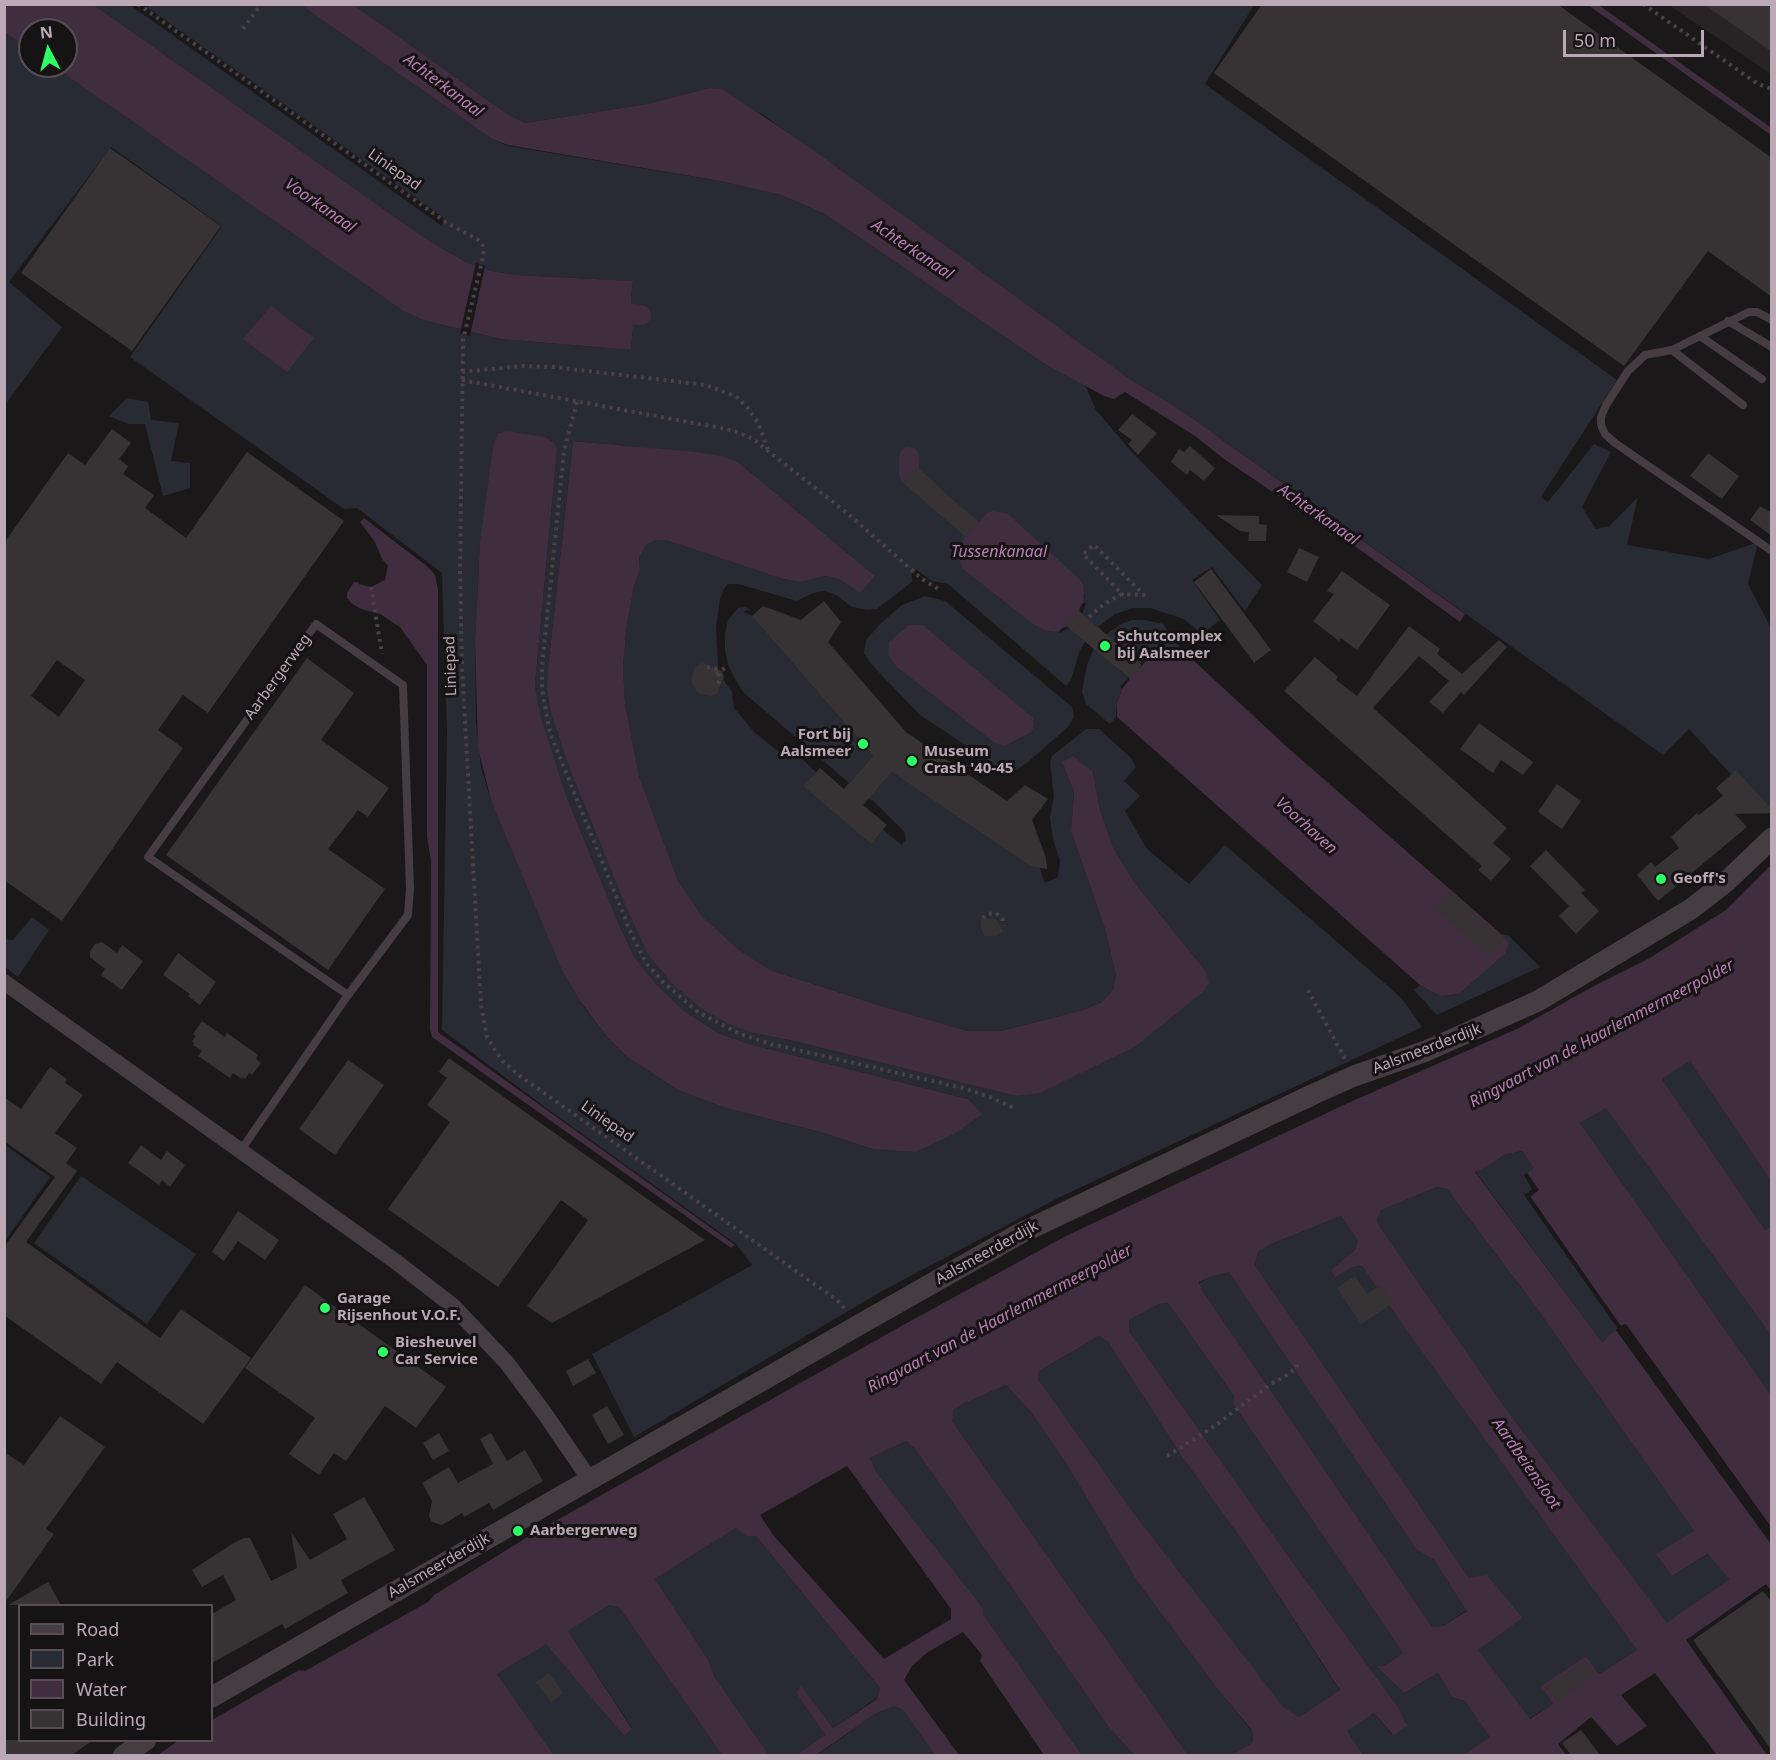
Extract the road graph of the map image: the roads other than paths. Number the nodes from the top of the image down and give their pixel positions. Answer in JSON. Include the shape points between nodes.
{"nodes":[{"id":1,"x":1772,"y":320,"type":"edge"},
{"id":2,"x":1728,"y":321,"type":"junction"},
{"id":3,"x":1700,"y":336,"type":"junction"},
{"id":4,"x":1772,"y":347,"type":"edge"},
{"id":5,"x":1672,"y":350,"type":"junction"},
{"id":6,"x":1762,"y":379,"type":"dead end"},
{"id":7,"x":1743,"y":405,"type":"dead end"},
{"id":8,"x":1772,"y":551,"type":"edge"},
{"id":9,"x":1772,"y":838,"type":"edge"},
{"id":10,"x":4,"y":981,"type":"edge"},
{"id":11,"x":348,"y":995,"type":"junction"},
{"id":12,"x":241,"y":1150,"type":"junction"},
{"id":13,"x":590,"y":1480,"type":"junction"},
{"id":14,"x":213,"y":1696,"type":"edge"},
{"id":15,"x":143,"y":1742,"type":"edge"},
{"id":16,"x":123,"y":1755,"type":"edge"}],
"edges":[{"from":1,"to":2,"type":"lane","via":[[1753,311]]},
{"from":2,"to":3,"type":"lane"},
{"from":2,"to":4,"type":"lane"},
{"from":3,"to":5,"type":"lane"},
{"from":3,"to":6,"type":"lane"},
{"from":5,"to":7,"type":"lane"},
{"from":5,"to":8,"type":"lane","via":[[1645,356],[1628,371],[1601,417],[1605,434]]},
{"from":9,"to":13,"type":"street","name":"Aalsmeerderdijk","via":[[1691,909],[1538,1001],[1426,1052],[1354,1076],[1019,1234]]},
{"from":10,"to":12,"type":"street"},
{"from":11,"to":11,"type":"lane","name":"Aarbergerweg","via":[[148,857],[316,624],[403,685],[408,915]]},
{"from":11,"to":12,"type":"lane","name":"Aarbergerweg"},
{"from":12,"to":13,"type":"street","via":[[453,1306],[514,1372]]},
{"from":13,"to":14,"type":"street","name":"Aalsmeerderdijk"},
{"from":15,"to":16,"type":"street"}]}
